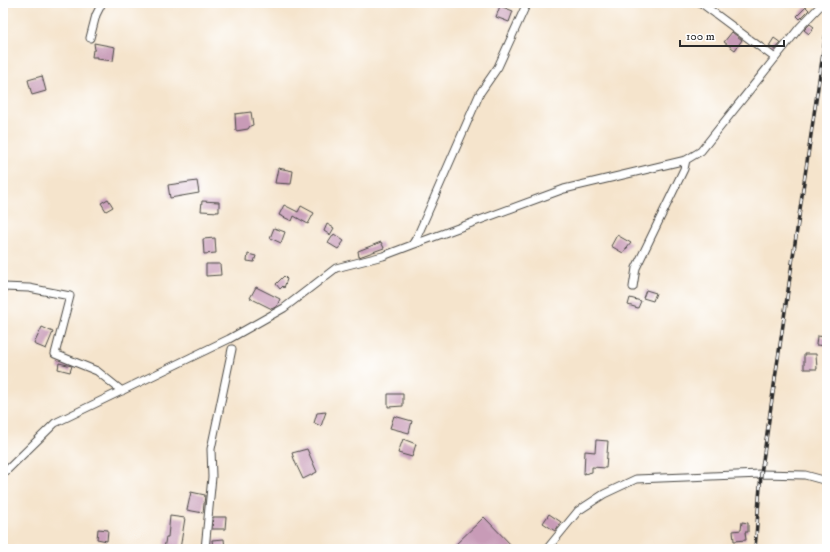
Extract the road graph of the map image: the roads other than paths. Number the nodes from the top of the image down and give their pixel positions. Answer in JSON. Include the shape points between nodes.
{"nodes":[{"id":1,"x":102,"y":3,"type":"edge"},
{"id":2,"x":527,"y":3,"type":"edge"},
{"id":3,"x":701,"y":3,"type":"edge"},
{"id":4,"x":823,"y":3,"type":"edge"},
{"id":5,"x":90,"y":38,"type":"dead end"},
{"id":6,"x":775,"y":58,"type":"junction"},
{"id":7,"x":686,"y":160,"type":"junction"},
{"id":8,"x":412,"y":245,"type":"junction"},
{"id":9,"x":3,"y":287,"type":"edge"},
{"id":10,"x":633,"y":287,"type":"dead end"},
{"id":11,"x":232,"y":349,"type":"dead end"},
{"id":12,"x":122,"y":391,"type":"junction"},
{"id":13,"x":3,"y":474,"type":"edge"},
{"id":14,"x":827,"y":481,"type":"edge"},
{"id":15,"x":206,"y":549,"type":"edge"},
{"id":16,"x":547,"y":549,"type":"edge"}],
"edges":[{"from":1,"to":5,"type":"street"},
{"from":2,"to":8,"type":"street","via":[[498,67],[480,93]]},
{"from":3,"to":6,"type":"street"},
{"from":4,"to":6,"type":"street"},
{"from":6,"to":7,"type":"street","via":[[701,151]]},
{"from":7,"to":8,"type":"street","via":[[564,189]]},
{"from":7,"to":10,"type":"street","via":[[636,268]]},
{"from":8,"to":12,"type":"street","via":[[384,256],[336,268],[284,308],[228,339]]},
{"from":9,"to":12,"type":"street","via":[[29,288],[70,296],[55,354],[96,371]]},
{"from":11,"to":15,"type":"street","via":[[211,449],[212,477]]},
{"from":12,"to":13,"type":"street","via":[[55,423]]},
{"from":14,"to":16,"type":"street","via":[[806,475],[761,474],[636,479],[604,494],[578,511]]}]}
